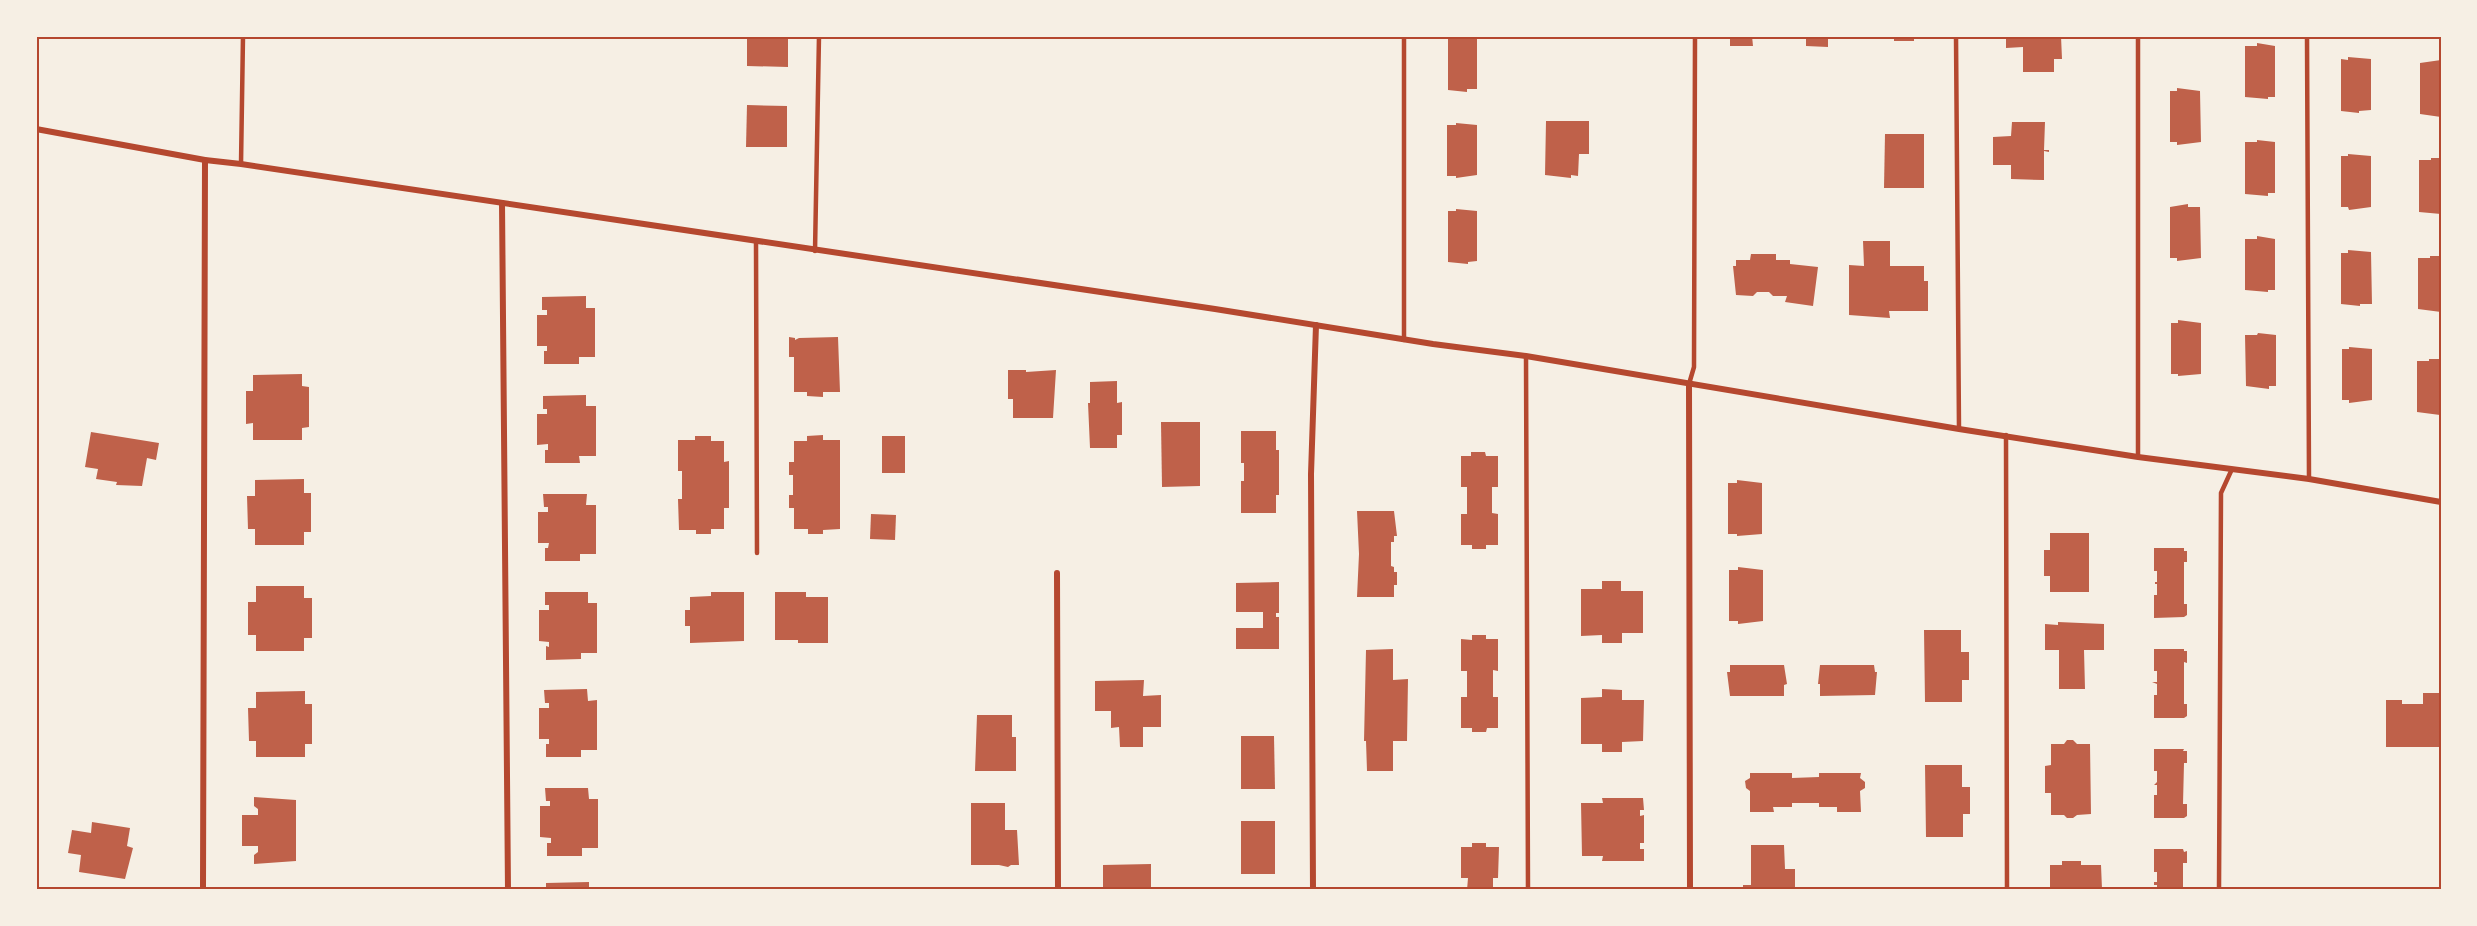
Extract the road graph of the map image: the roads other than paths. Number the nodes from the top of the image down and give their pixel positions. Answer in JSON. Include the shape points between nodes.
{"nodes":[{"id":1,"x":243,"y":36,"type":"edge"},
{"id":2,"x":819,"y":36,"type":"edge"},
{"id":3,"x":1404,"y":36,"type":"edge"},
{"id":4,"x":1695,"y":36,"type":"edge"},
{"id":5,"x":1956,"y":36,"type":"edge"},
{"id":6,"x":2138,"y":36,"type":"edge"},
{"id":7,"x":2307,"y":36,"type":"edge"},
{"id":8,"x":36,"y":129,"type":"edge"},
{"id":9,"x":206,"y":160,"type":"junction"},
{"id":10,"x":241,"y":164,"type":"junction"},
{"id":11,"x":502,"y":203,"type":"junction"},
{"id":12,"x":756,"y":242,"type":"junction"},
{"id":13,"x":815,"y":251,"type":"junction"},
{"id":14,"x":1316,"y":325,"type":"junction"},
{"id":15,"x":1404,"y":340,"type":"junction"},
{"id":16,"x":1526,"y":356,"type":"junction"},
{"id":17,"x":1689,"y":384,"type":"junction"},
{"id":18,"x":1959,"y":429,"type":"junction"},
{"id":19,"x":2006,"y":435,"type":"junction"},
{"id":20,"x":2138,"y":457,"type":"junction"},
{"id":21,"x":2232,"y":469,"type":"junction"},
{"id":22,"x":2309,"y":479,"type":"junction"},
{"id":23,"x":2441,"y":502,"type":"edge"},
{"id":24,"x":757,"y":553,"type":"dead end"},
{"id":25,"x":1057,"y":573,"type":"dead end"},
{"id":26,"x":203,"y":890,"type":"edge"},
{"id":27,"x":507,"y":890,"type":"edge"},
{"id":28,"x":1058,"y":890,"type":"edge"},
{"id":29,"x":1313,"y":890,"type":"edge"},
{"id":30,"x":1528,"y":890,"type":"edge"},
{"id":31,"x":1690,"y":890,"type":"edge"},
{"id":32,"x":2007,"y":890,"type":"edge"},
{"id":33,"x":2220,"y":890,"type":"edge"}],
"edges":[{"from":1,"to":10,"type":"lane"},
{"from":2,"to":13,"type":"lane"},
{"from":3,"to":15,"type":"lane"},
{"from":4,"to":17,"type":"lane","via":[[1694,367]]},
{"from":5,"to":18,"type":"lane"},
{"from":6,"to":20,"type":"lane"},
{"from":7,"to":22,"type":"lane"},
{"from":8,"to":9,"type":"street"},
{"from":9,"to":10,"type":"street"},
{"from":9,"to":26,"type":"street"},
{"from":10,"to":11,"type":"street"},
{"from":11,"to":12,"type":"street"},
{"from":11,"to":27,"type":"street"},
{"from":12,"to":13,"type":"street"},
{"from":12,"to":24,"type":"lane"},
{"from":13,"to":14,"type":"street"},
{"from":14,"to":15,"type":"street"},
{"from":14,"to":29,"type":"street","via":[[1311,474]]},
{"from":15,"to":16,"type":"street"},
{"from":16,"to":17,"type":"street"},
{"from":16,"to":30,"type":"lane"},
{"from":17,"to":18,"type":"street"},
{"from":17,"to":31,"type":"street"},
{"from":18,"to":19,"type":"street"},
{"from":19,"to":20,"type":"street"},
{"from":19,"to":32,"type":"lane"},
{"from":20,"to":21,"type":"street"},
{"from":21,"to":22,"type":"street"},
{"from":21,"to":33,"type":"lane","via":[[2221,493]]},
{"from":22,"to":23,"type":"street"},
{"from":25,"to":28,"type":"street"}]}
